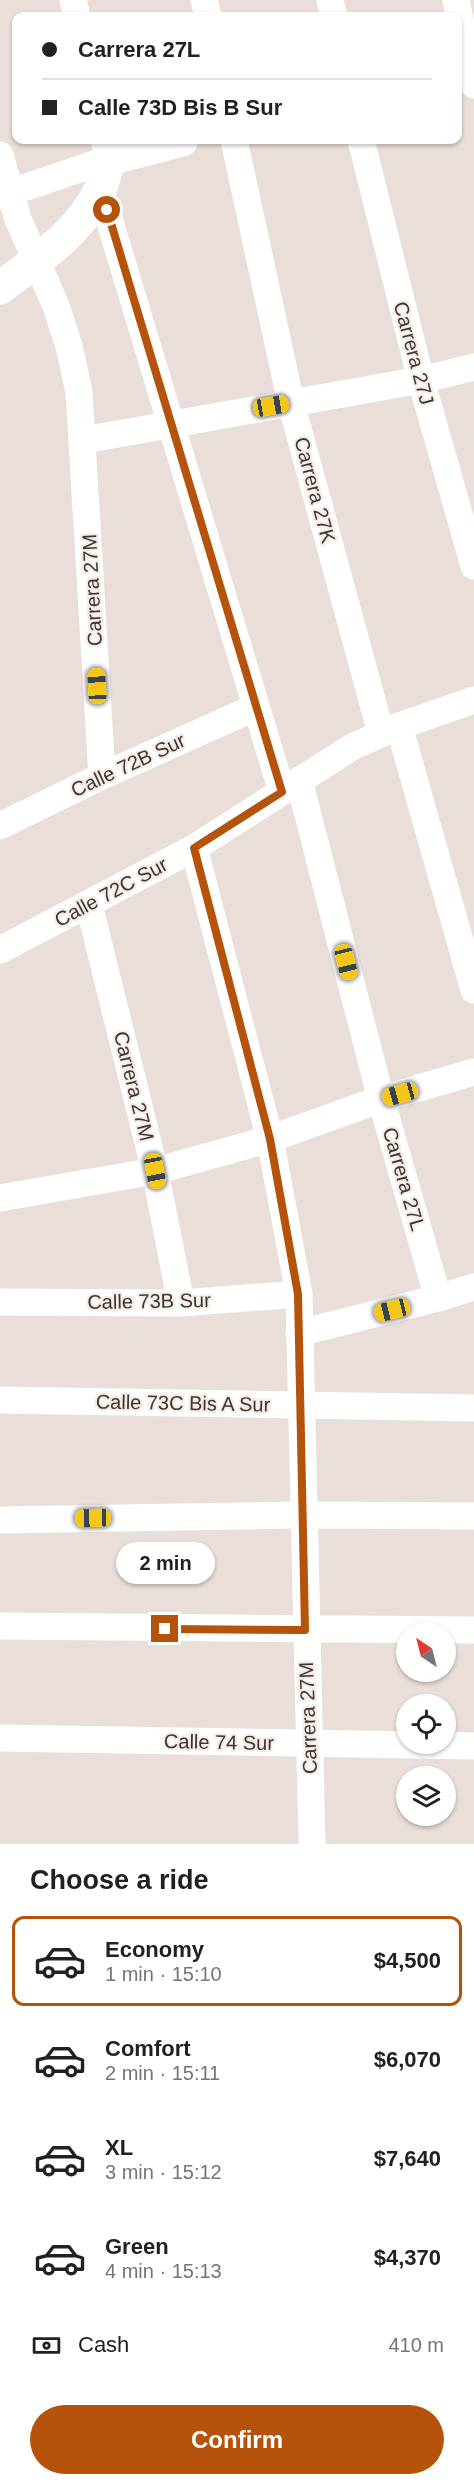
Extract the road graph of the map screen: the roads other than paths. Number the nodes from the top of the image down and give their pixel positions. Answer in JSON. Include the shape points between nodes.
{"nodes":[{"id":1,"x":462,"y":32,"type":"edge"},
{"id":2,"x":469,"y":70,"type":"edge"},
{"id":3,"x":168,"y":144,"type":"edge"},
{"id":4,"x":235,"y":144,"type":"edge"},
{"id":5,"x":362,"y":144,"type":"edge"},
{"id":6,"x":0,"y":154,"type":"edge"},
{"id":7,"x":104,"y":162,"type":"edge"},
{"id":8,"x":5,"y":194,"type":"edge"},
{"id":9,"x":37,"y":260,"type":"junction"},
{"id":10,"x":0,"y":288,"type":"edge"},
{"id":11,"x":474,"y":367,"type":"edge"},
{"id":12,"x":421,"y":381,"type":"junction"},
{"id":13,"x":291,"y":403,"type":"junction"},
{"id":14,"x":171,"y":424,"type":"junction"},
{"id":15,"x":84,"y":440,"type":"junction"},
{"id":16,"x":474,"y":566,"type":"edge"},
{"id":17,"x":474,"y":700,"type":"edge"},
{"id":18,"x":256,"y":707,"type":"junction"},
{"id":19,"x":390,"y":730,"type":"junction"},
{"id":20,"x":102,"y":776,"type":"junction"},
{"id":21,"x":290,"y":786,"type":"junction"},
{"id":22,"x":0,"y":825,"type":"edge"},
{"id":23,"x":194,"y":848,"type":"junction"},
{"id":24,"x":89,"y":905,"type":"junction"},
{"id":25,"x":0,"y":950,"type":"edge"},
{"id":26,"x":474,"y":990,"type":"edge"},
{"id":27,"x":474,"y":1072,"type":"edge"},
{"id":28,"x":381,"y":1099,"type":"junction"},
{"id":29,"x":270,"y":1139,"type":"junction"},
{"id":30,"x":155,"y":1171,"type":"junction"},
{"id":31,"x":0,"y":1198,"type":"edge"},
{"id":32,"x":474,"y":1287,"type":"edge"},
{"id":33,"x":298,"y":1294,"type":"junction"},
{"id":34,"x":438,"y":1298,"type":"junction"},
{"id":35,"x":0,"y":1302,"type":"edge"},
{"id":36,"x":181,"y":1303,"type":"junction"},
{"id":37,"x":299,"y":1333,"type":"junction"},
{"id":38,"x":0,"y":1400,"type":"edge"},
{"id":39,"x":300,"y":1404,"type":"junction"},
{"id":40,"x":474,"y":1408,"type":"edge"},
{"id":41,"x":304,"y":1515,"type":"junction"},
{"id":42,"x":474,"y":1516,"type":"edge"},
{"id":43,"x":0,"y":1520,"type":"edge"},
{"id":44,"x":0,"y":1626,"type":"edge"},
{"id":45,"x":305,"y":1630,"type":"junction"},
{"id":46,"x":474,"y":1630,"type":"edge"},
{"id":47,"x":0,"y":1738,"type":"edge"},
{"id":48,"x":310,"y":1744,"type":"junction"},
{"id":49,"x":474,"y":1746,"type":"edge"},
{"id":50,"x":312,"y":1844,"type":"edge"}],
"edges":[{"from":1,"to":2,"type":"street"},
{"from":3,"to":7,"type":"street"},
{"from":4,"to":13,"type":"street","name":"Carrera 27K"},
{"from":5,"to":12,"type":"street","name":"Carrera 27J"},
{"from":6,"to":8,"type":"street"},
{"from":7,"to":8,"type":"street"},
{"from":7,"to":9,"type":"street","via":[[82,220]]},
{"from":7,"to":14,"type":"street","name":"Carrera 27L"},
{"from":8,"to":9,"type":"street"},
{"from":9,"to":10,"type":"street"},
{"from":9,"to":15,"type":"street","name":"Carrera 27M","via":[[69,346]]},
{"from":11,"to":12,"type":"street"},
{"from":12,"to":13,"type":"street"},
{"from":12,"to":16,"type":"street","name":"Carrera 27J"},
{"from":13,"to":14,"type":"street"},
{"from":13,"to":19,"type":"street","name":"Carrera 27K"},
{"from":14,"to":15,"type":"street"},
{"from":14,"to":18,"type":"street","name":"Carrera 27L"},
{"from":15,"to":20,"type":"street","name":"Carrera 27M"},
{"from":17,"to":19,"type":"street","name":"Calle 72C Sur"},
{"from":18,"to":20,"type":"street","name":"Calle 72B Sur"},
{"from":18,"to":21,"type":"street","name":"Carrera 27L"},
{"from":19,"to":21,"type":"street","name":"Calle 72C Sur","via":[[352,747]]},
{"from":19,"to":26,"type":"street","name":"Carrera 27K"},
{"from":20,"to":22,"type":"street","name":"Calle 72B Sur"},
{"from":21,"to":23,"type":"street","name":"Calle 72C Sur"},
{"from":21,"to":28,"type":"street","name":"Carrera 27L"},
{"from":23,"to":24,"type":"street","name":"Calle 72C Sur"},
{"from":23,"to":29,"type":"street","name":"Carrera 27M"},
{"from":24,"to":25,"type":"street","name":"Calle 72C Sur"},
{"from":24,"to":30,"type":"street","name":"Carrera 27M"},
{"from":27,"to":28,"type":"street"},
{"from":28,"to":29,"type":"street"},
{"from":28,"to":34,"type":"street","name":"Carrera 27L"},
{"from":29,"to":30,"type":"street"},
{"from":29,"to":33,"type":"street","name":"Carrera 27M"},
{"from":30,"to":31,"type":"street"},
{"from":30,"to":36,"type":"street","name":"Carrera 27M"},
{"from":32,"to":34,"type":"street"},
{"from":33,"to":36,"type":"street","name":"Calle 73B Sur"},
{"from":33,"to":37,"type":"street","name":"Carrera 27M"},
{"from":34,"to":37,"type":"street"},
{"from":35,"to":36,"type":"street","name":"Calle 73B Sur"},
{"from":37,"to":39,"type":"street","name":"Carrera 27M"},
{"from":38,"to":39,"type":"street","name":"Calle 73C Bis A Sur"},
{"from":39,"to":40,"type":"street","name":"Calle 73C Bis A Sur"},
{"from":39,"to":41,"type":"street","name":"Carrera 27M"},
{"from":41,"to":42,"type":"street"},
{"from":41,"to":43,"type":"street"},
{"from":41,"to":45,"type":"street","name":"Carrera 27M"},
{"from":44,"to":45,"type":"street"},
{"from":45,"to":46,"type":"street"},
{"from":45,"to":48,"type":"street","name":"Carrera 27M"},
{"from":47,"to":48,"type":"street","name":"Calle 74 Sur"},
{"from":48,"to":49,"type":"street","name":"Calle 74 Sur"},
{"from":48,"to":50,"type":"street","name":"Carrera 27M"}]}
